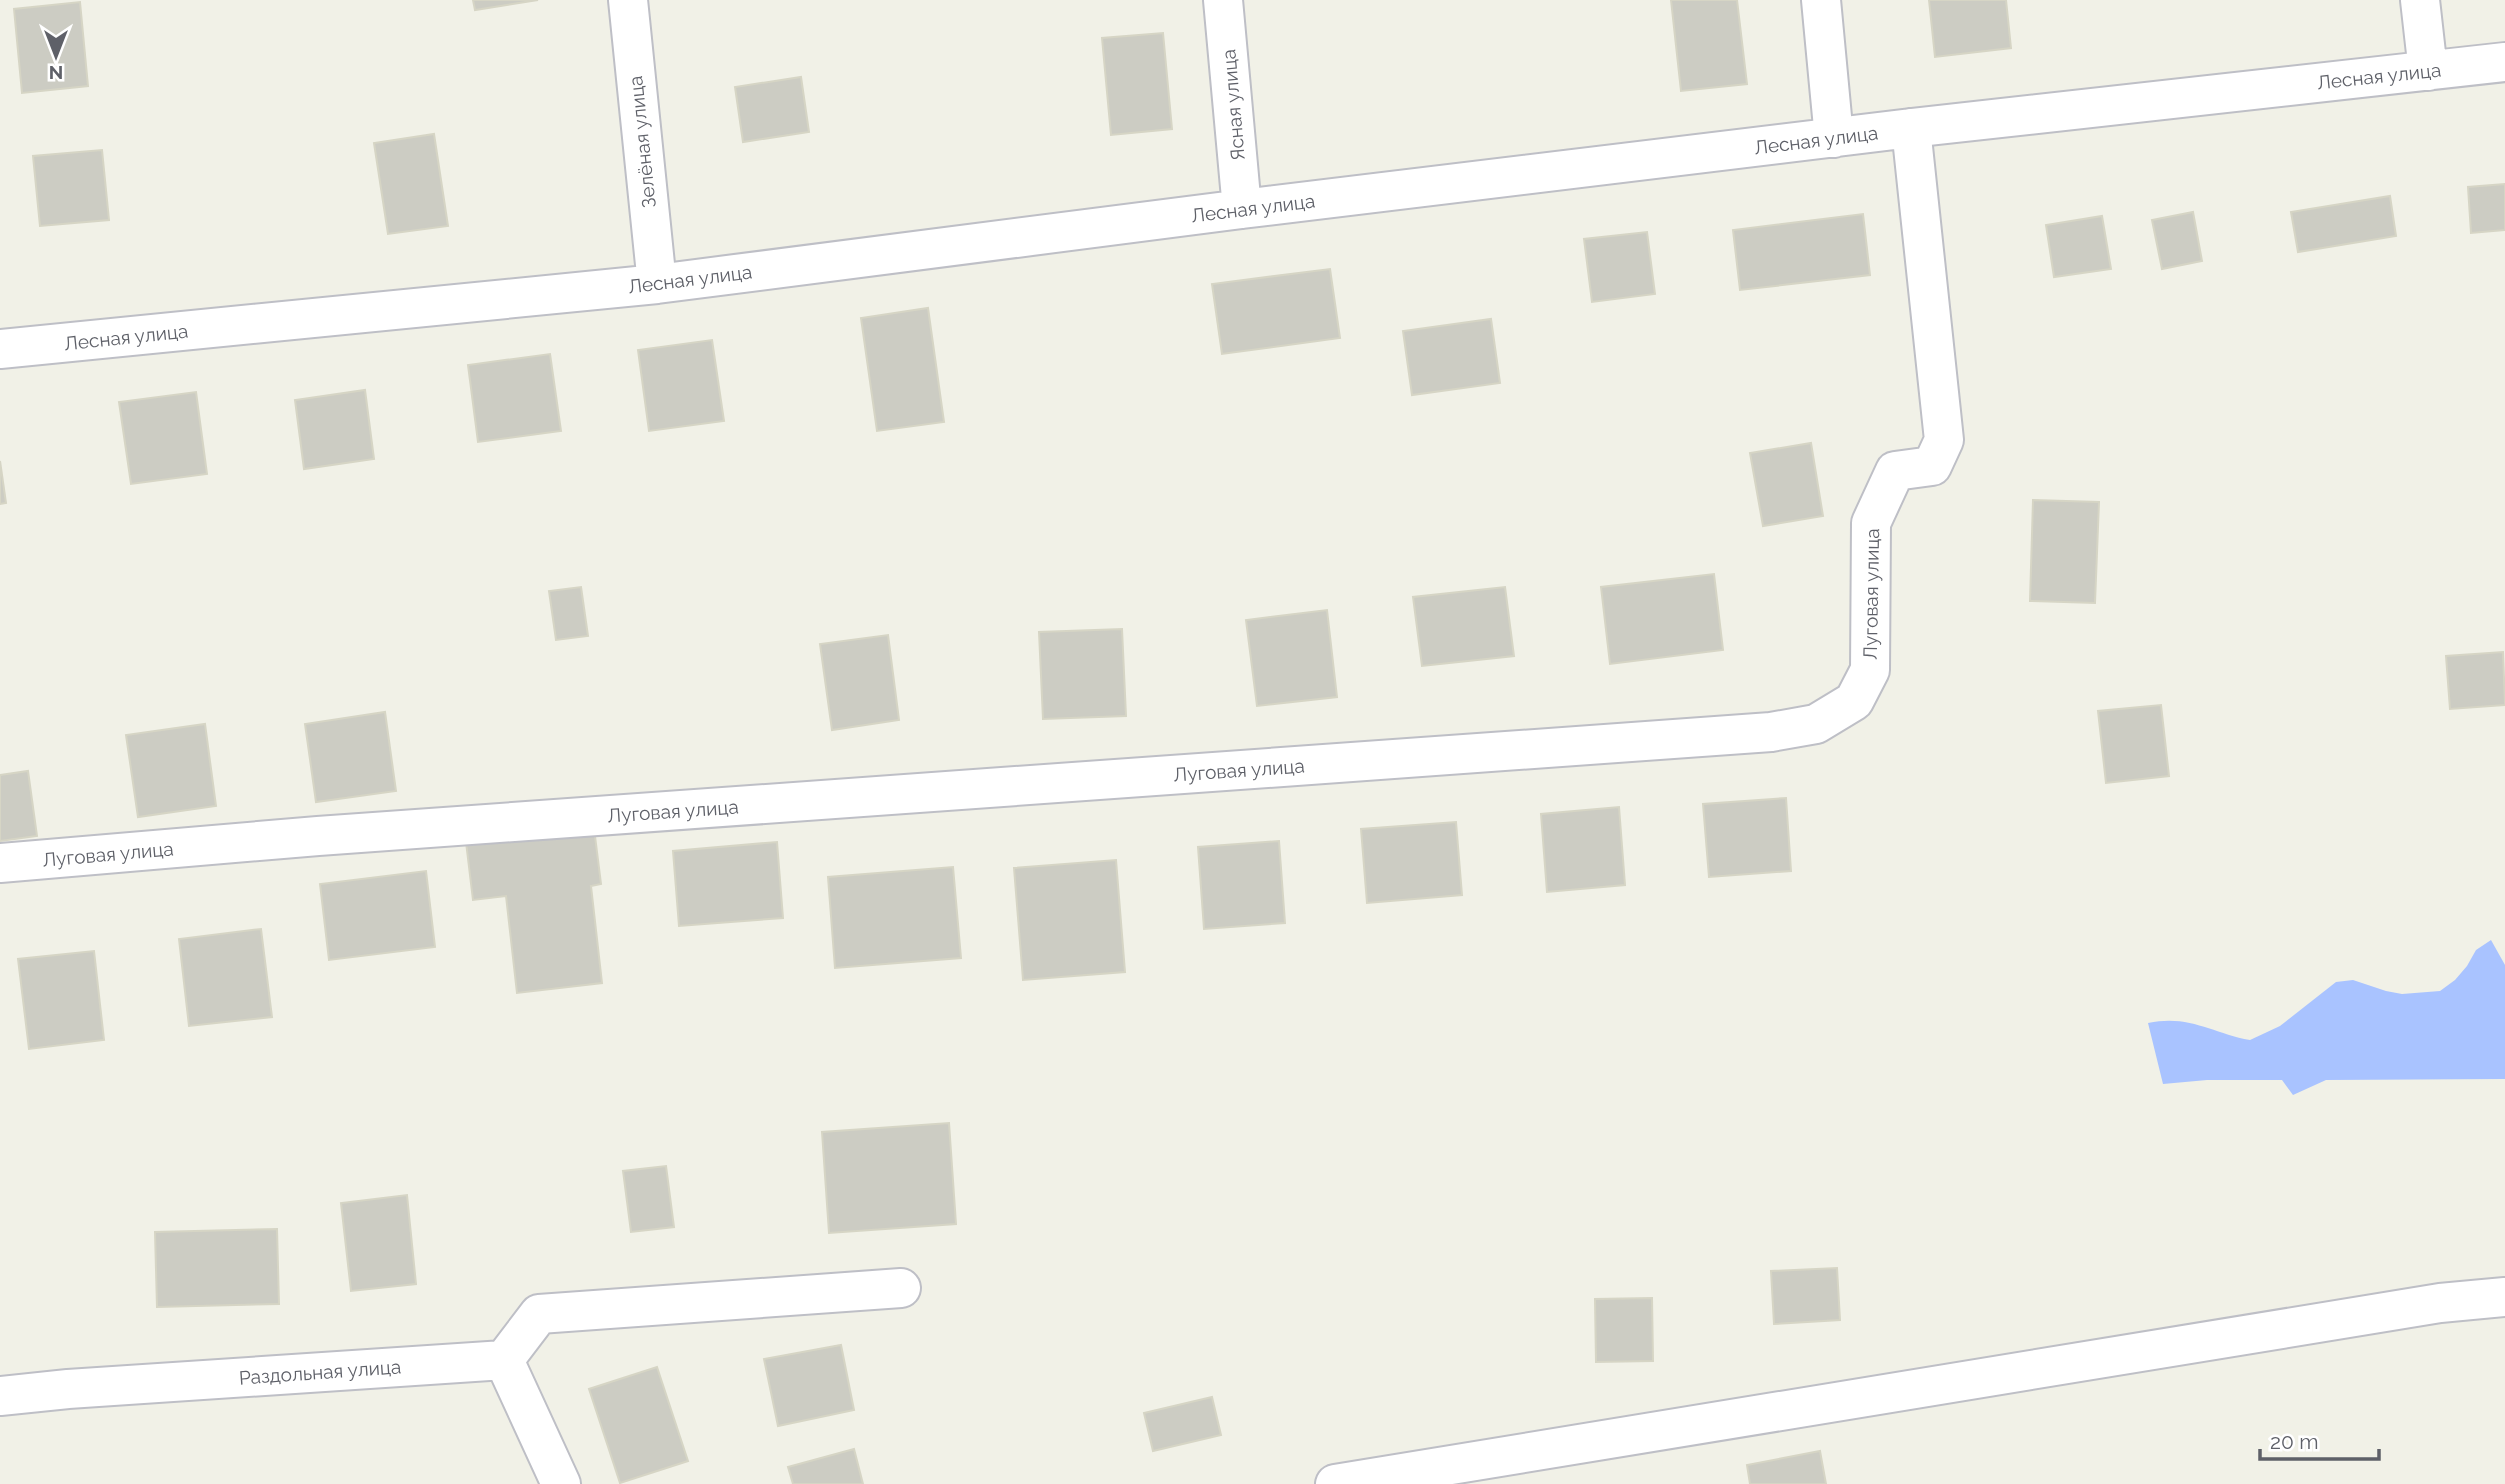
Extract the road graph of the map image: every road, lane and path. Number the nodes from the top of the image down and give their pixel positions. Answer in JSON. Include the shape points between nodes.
{"nodes":[{"id":1,"x":628,"y":0,"type":"edge"},
{"id":2,"x":1223,"y":0,"type":"edge"},
{"id":3,"x":1821,"y":0,"type":"edge"},
{"id":4,"x":2420,"y":0,"type":"edge"},
{"id":5,"x":2505,"y":62,"type":"edge"},
{"id":6,"x":2428,"y":71,"type":"junction"},
{"id":7,"x":1911,"y":128,"type":"junction"},
{"id":8,"x":1834,"y":138,"type":"junction"},
{"id":9,"x":1242,"y":209,"type":"junction"},
{"id":10,"x":657,"y":284,"type":"junction"},
{"id":11,"x":0,"y":349,"type":"edge"},
{"id":12,"x":0,"y":863,"type":"edge"},
{"id":13,"x":901,"y":1288,"type":"dead end"},
{"id":14,"x":2505,"y":1297,"type":"edge"},
{"id":15,"x":504,"y":1360,"type":"junction"},
{"id":16,"x":0,"y":1396,"type":"edge"},
{"id":17,"x":561,"y":1484,"type":"edge"},
{"id":18,"x":1335,"y":1484,"type":"edge"}],
"edges":[{"from":1,"to":10,"type":"street","name":"Зелёная улица"},
{"from":2,"to":9,"type":"street","name":"Ясная улица"},
{"from":3,"to":8,"type":"street"},
{"from":4,"to":6,"type":"street"},
{"from":5,"to":6,"type":"street","name":"Лесная улица"},
{"from":6,"to":7,"type":"street","name":"Лесная улица"},
{"from":7,"to":8,"type":"street","name":"Лесная улица"},
{"from":7,"to":12,"type":"street","name":"Луговая улица","via":[[1944,440],[1932,466],[1895,471],[1877,507],[1871,523],[1870,670],[1854,701],[1816,724],[1771,732]]},
{"from":8,"to":9,"type":"street","name":"Лесная улица"},
{"from":9,"to":10,"type":"street","name":"Лесная улица"},
{"from":10,"to":11,"type":"street","name":"Лесная улица"},
{"from":13,"to":15,"type":"street","via":[[539,1314]]},
{"from":14,"to":18,"type":"street","via":[[2440,1303]]},
{"from":15,"to":16,"type":"street","name":"Раздольная улица"},
{"from":15,"to":17,"type":"street"}]}
